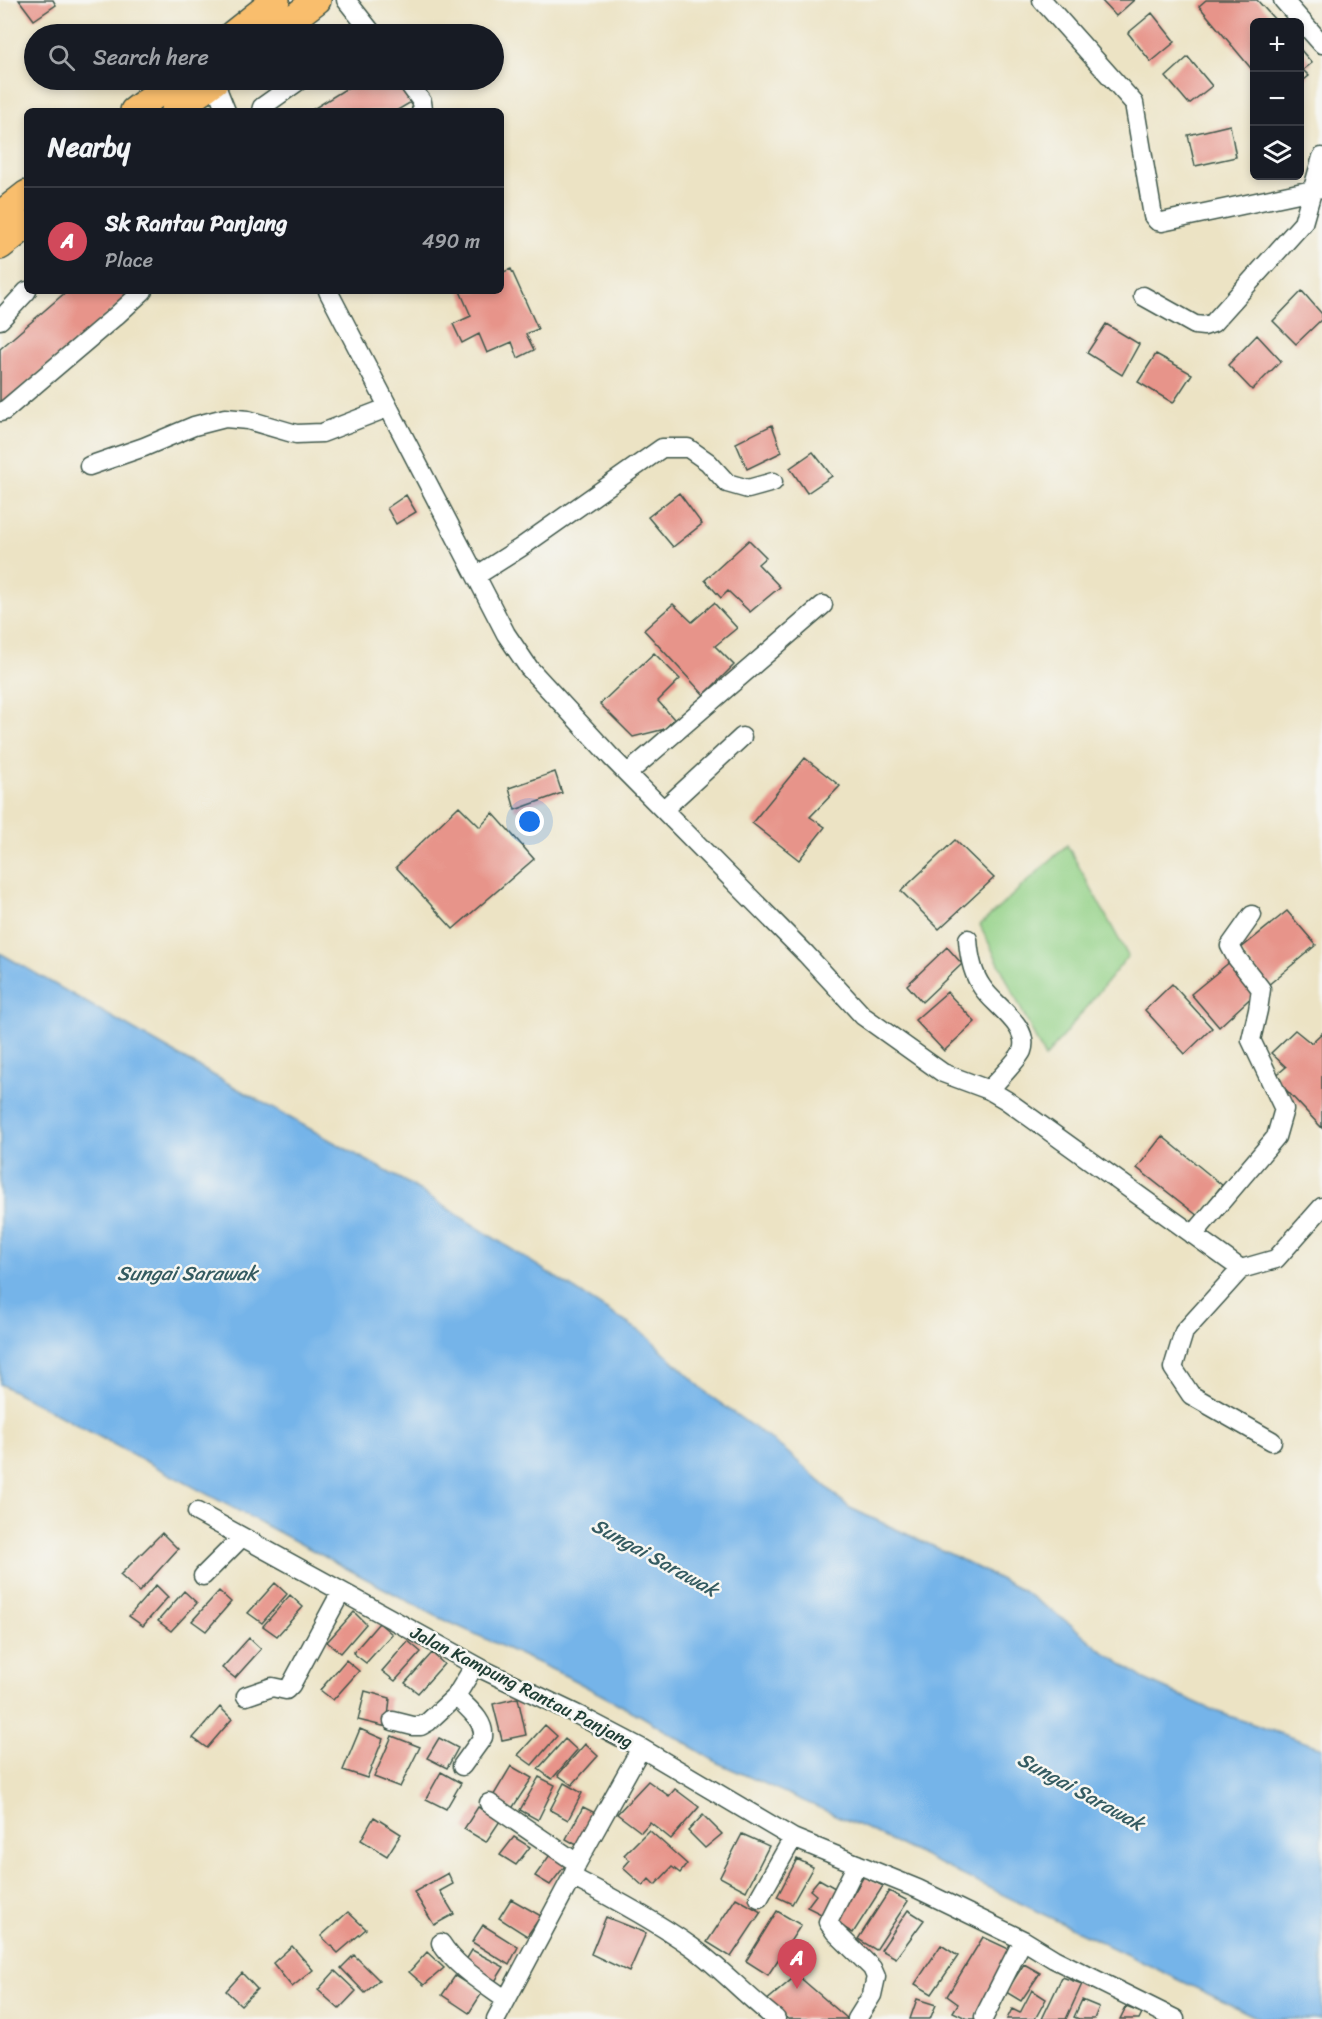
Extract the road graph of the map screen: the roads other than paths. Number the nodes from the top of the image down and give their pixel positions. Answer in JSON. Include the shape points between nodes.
{"nodes":[{"id":1,"x":276,"y":0,"type":"edge"},
{"id":2,"x":317,"y":0,"type":"edge"},
{"id":3,"x":346,"y":0,"type":"edge"},
{"id":4,"x":1042,"y":0,"type":"edge"},
{"id":5,"x":1283,"y":0,"type":"edge"},
{"id":6,"x":246,"y":24,"type":"edge"},
{"id":7,"x":286,"y":24,"type":"edge"},
{"id":8,"x":364,"y":24,"type":"edge"},
{"id":9,"x":1322,"y":44,"type":"edge"},
{"id":10,"x":162,"y":90,"type":"edge"},
{"id":11,"x":202,"y":90,"type":"edge"},
{"id":12,"x":219,"y":90,"type":"edge"},
{"id":13,"x":283,"y":90,"type":"edge"},
{"id":14,"x":413,"y":90,"type":"edge"},
{"id":15,"x":138,"y":108,"type":"edge"},
{"id":16,"x":179,"y":108,"type":"edge"},
{"id":17,"x":225,"y":108,"type":"edge"},
{"id":18,"x":262,"y":108,"type":"edge"},
{"id":19,"x":423,"y":108,"type":"edge"},
{"id":20,"x":1322,"y":157,"type":"edge"},
{"id":21,"x":1317,"y":188,"type":"edge"},
{"id":22,"x":24,"y":196,"type":"edge"},
{"id":23,"x":0,"y":215,"type":"edge"},
{"id":24,"x":24,"y":227,"type":"edge"},
{"id":25,"x":0,"y":246,"type":"edge"},
{"id":26,"x":24,"y":294,"type":"edge"},
{"id":27,"x":140,"y":294,"type":"edge"},
{"id":28,"x":330,"y":294,"type":"edge"},
{"id":29,"x":1143,"y":296,"type":"dead end"},
{"id":30,"x":0,"y":320,"type":"edge"},
{"id":31,"x":387,"y":408,"type":"junction"},
{"id":32,"x":1,"y":414,"type":"edge"},
{"id":33,"x":89,"y":466,"type":"dead end"},
{"id":34,"x":773,"y":482,"type":"dead end"},
{"id":35,"x":476,"y":576,"type":"junction"},
{"id":36,"x":823,"y":604,"type":"dead end"},
{"id":37,"x":742,"y":737,"type":"dead end"},
{"id":38,"x":628,"y":773,"type":"junction"},
{"id":39,"x":664,"y":809,"type":"junction"},
{"id":40,"x":1252,"y":915,"type":"dead end"},
{"id":41,"x":968,"y":939,"type":"dead end"},
{"id":42,"x":989,"y":1090,"type":"junction"},
{"id":43,"x":1322,"y":1207,"type":"edge"},
{"id":44,"x":1193,"y":1235,"type":"junction"},
{"id":45,"x":1241,"y":1269,"type":"junction"},
{"id":46,"x":1272,"y":1441,"type":"dead end"},
{"id":47,"x":197,"y":1512,"type":"dead end"},
{"id":48,"x":241,"y":1538,"type":"junction"},
{"id":49,"x":203,"y":1576,"type":"dead end"},
{"id":50,"x":341,"y":1592,"type":"junction"},
{"id":51,"x":475,"y":1665,"type":"junction"},
{"id":52,"x":246,"y":1696,"type":"dead end"},
{"id":53,"x":456,"y":1696,"type":"junction"},
{"id":54,"x":393,"y":1721,"type":"dead end"},
{"id":55,"x":641,"y":1748,"type":"junction"},
{"id":56,"x":462,"y":1767,"type":"dead end"},
{"id":57,"x":489,"y":1803,"type":"dead end"},
{"id":58,"x":793,"y":1838,"type":"junction"},
{"id":59,"x":857,"y":1864,"type":"junction"},
{"id":60,"x":574,"y":1870,"type":"junction"},
{"id":61,"x":759,"y":1898,"type":"dead end"},
{"id":62,"x":1023,"y":1940,"type":"junction"},
{"id":63,"x":441,"y":1943,"type":"dead end"},
{"id":64,"x":506,"y":2000,"type":"junction"},
{"id":65,"x":984,"y":2017,"type":"dead end"},
{"id":66,"x":496,"y":2019,"type":"edge"},
{"id":67,"x":777,"y":2019,"type":"edge"},
{"id":68,"x":857,"y":2019,"type":"edge"},
{"id":69,"x":1175,"y":2019,"type":"edge"}],
"edges":[{"from":1,"to":6,"type":"highway"},
{"from":2,"to":7,"type":"highway"},
{"from":3,"to":8,"type":"street"},
{"from":4,"to":21,"type":"street","via":[[1134,103],[1157,221]]},
{"from":5,"to":9,"type":"street"},
{"from":10,"to":15,"type":"highway"},
{"from":11,"to":16,"type":"highway"},
{"from":12,"to":17,"type":"street"},
{"from":13,"to":18,"type":"street"},
{"from":14,"to":19,"type":"street"},
{"from":20,"to":21,"type":"street"},
{"from":21,"to":29,"type":"street","via":[[1303,223],[1213,323],[1195,325]]},
{"from":22,"to":23,"type":"highway"},
{"from":24,"to":25,"type":"highway"},
{"from":26,"to":30,"type":"street"},
{"from":27,"to":32,"type":"street"},
{"from":28,"to":31,"type":"street"},
{"from":31,"to":33,"type":"street","via":[[322,433],[296,434],[248,420],[225,418]]},
{"from":31,"to":35,"type":"street"},
{"from":34,"to":35,"type":"street","via":[[748,489],[728,483],[688,448],[662,447]]},
{"from":35,"to":38,"type":"street","via":[[529,668]]},
{"from":36,"to":38,"type":"street"},
{"from":37,"to":39,"type":"street"},
{"from":38,"to":39,"type":"street"},
{"from":39,"to":42,"type":"street","via":[[863,1016],[943,1073]]},
{"from":40,"to":44,"type":"street","via":[[1230,946],[1261,989],[1251,1040],[1284,1109],[1276,1137]]},
{"from":41,"to":42,"type":"street","via":[[970,957],[982,988],[1015,1022],[1023,1039],[1022,1052]]},
{"from":42,"to":44,"type":"street"},
{"from":43,"to":45,"type":"street","via":[[1276,1259]]},
{"from":44,"to":45,"type":"street"},
{"from":45,"to":46,"type":"street","via":[[1185,1332],[1173,1368],[1191,1395]]},
{"from":47,"to":48,"type":"street","name":"Jalan Kampung Rantau Panjang"},
{"from":48,"to":49,"type":"street"},
{"from":48,"to":50,"type":"street","name":"Jalan Kampung Rantau Panjang"},
{"from":50,"to":51,"type":"street","name":"Jalan Kampung Rantau Panjang"},
{"from":50,"to":52,"type":"street","via":[[291,1685],[286,1690],[272,1687]]},
{"from":51,"to":53,"type":"street"},
{"from":51,"to":55,"type":"street","name":"Jalan Kampung Rantau Panjang"},
{"from":53,"to":54,"type":"street","via":[[421,1726]]},
{"from":53,"to":56,"type":"street","via":[[483,1731],[483,1737]]},
{"from":55,"to":58,"type":"street"},
{"from":55,"to":60,"type":"street","name":"Jalan Kampung Rantau Panjang"},
{"from":57,"to":60,"type":"street"},
{"from":58,"to":59,"type":"street"},
{"from":58,"to":61,"type":"street"},
{"from":59,"to":62,"type":"street"},
{"from":59,"to":68,"type":"street","via":[[828,1922],[875,1973],[872,1995]]},
{"from":60,"to":64,"type":"street","name":"Jalan Kampung Rantau Panjang"},
{"from":60,"to":67,"type":"street","via":[[692,1947]]},
{"from":62,"to":65,"type":"street"},
{"from":62,"to":69,"type":"street"},
{"from":63,"to":64,"type":"street","via":[[463,1968]]},
{"from":64,"to":66,"type":"street","name":"Jalan Kampung Rantau Panjang"}]}
